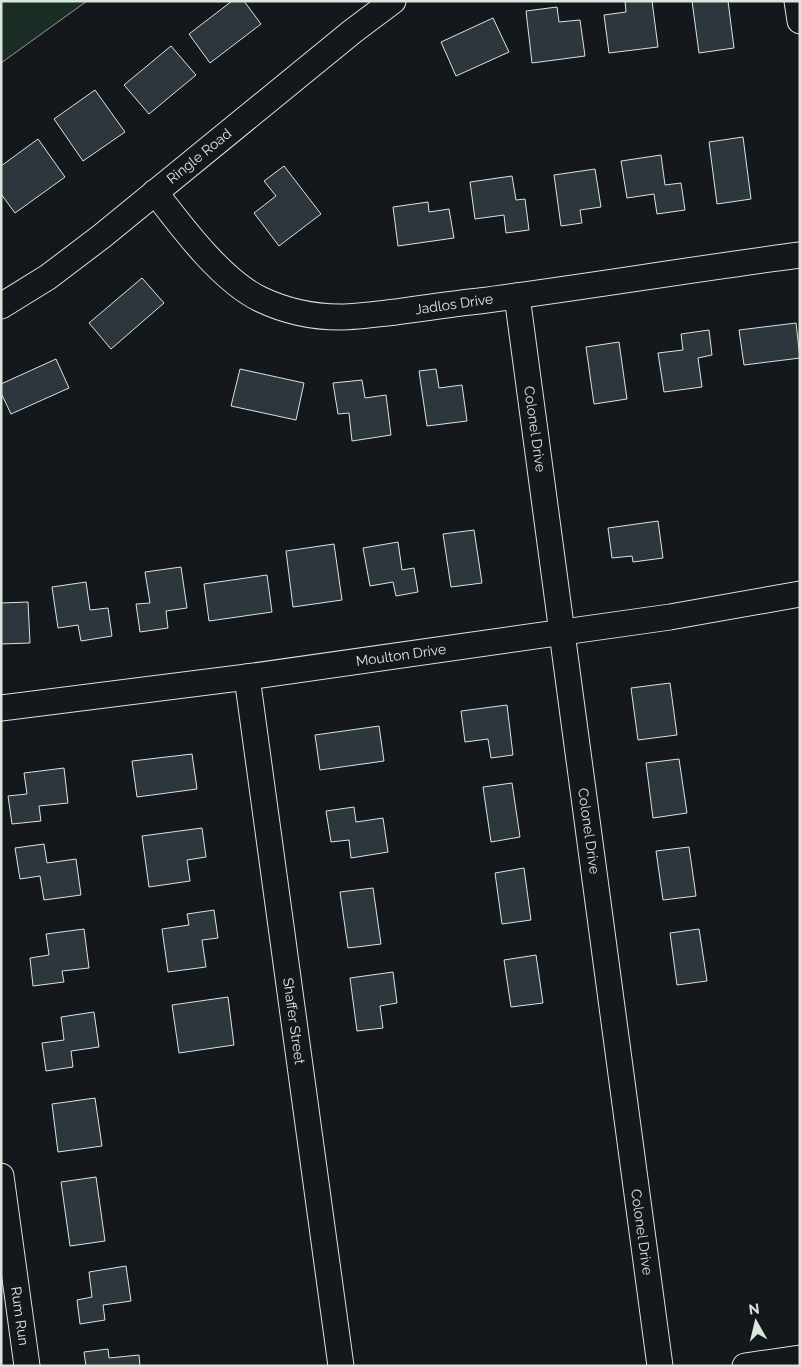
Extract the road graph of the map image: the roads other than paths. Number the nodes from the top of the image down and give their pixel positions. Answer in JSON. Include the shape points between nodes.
{"nodes":[{"id":1,"x":393,"y":1,"type":"edge"},
{"id":2,"x":797,"y":1,"type":"edge"},
{"id":3,"x":800,"y":21,"type":"edge"},
{"id":4,"x":156,"y":192,"type":"junction"},
{"id":5,"x":800,"y":255,"type":"edge"},
{"id":6,"x":517,"y":296,"type":"junction"},
{"id":7,"x":1,"y":306,"type":"edge"},
{"id":8,"x":800,"y":594,"type":"edge"},
{"id":9,"x":562,"y":632,"type":"junction"},
{"id":10,"x":247,"y":677,"type":"junction"},
{"id":11,"x":1,"y":708,"type":"edge"},
{"id":12,"x":1,"y":1176,"type":"edge"},
{"id":13,"x":800,"y":1358,"type":"edge"},
{"id":14,"x":27,"y":1366,"type":"edge"},
{"id":15,"x":341,"y":1366,"type":"edge"},
{"id":16,"x":660,"y":1366,"type":"edge"},
{"id":17,"x":745,"y":1366,"type":"edge"}],
"edges":[{"from":1,"to":4,"type":"street","name":"Ringle Road"},
{"from":2,"to":3,"type":"street"},
{"from":4,"to":6,"type":"street","name":"Jadlos Drive","via":[[219,268],[244,290],[290,312],[341,317],[375,315]]},
{"from":4,"to":7,"type":"street","name":"Ringle Road","via":[[48,278]]},
{"from":5,"to":6,"type":"street","name":"Jadlos Drive"},
{"from":6,"to":9,"type":"street","name":"Colonel Drive"},
{"from":8,"to":9,"type":"street","name":"Moulton Drive"},
{"from":9,"to":10,"type":"street","name":"Moulton Drive"},
{"from":9,"to":16,"type":"street","name":"Colonel Drive"},
{"from":10,"to":11,"type":"street","name":"Moulton Drive"},
{"from":10,"to":15,"type":"street","name":"Shaffer Street"},
{"from":12,"to":14,"type":"street","name":"Rum Run"},
{"from":13,"to":17,"type":"street"}]}
